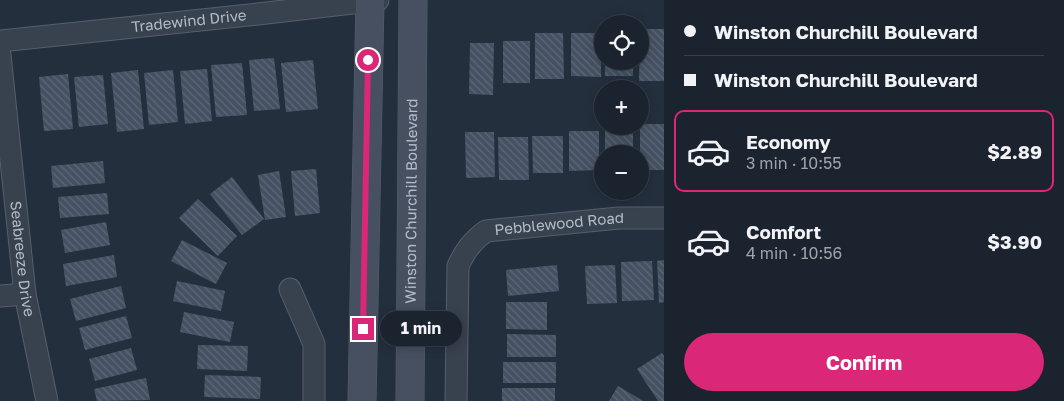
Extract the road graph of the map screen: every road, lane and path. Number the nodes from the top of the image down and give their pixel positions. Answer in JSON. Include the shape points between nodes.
{"nodes":[{"id":1,"x":372,"y":0,"type":"edge"},
{"id":2,"x":413,"y":0,"type":"edge"},
{"id":3,"x":0,"y":41,"type":"edge"},
{"id":4,"x":0,"y":55,"type":"edge"},
{"id":5,"x":664,"y":218,"type":"edge"},
{"id":6,"x":290,"y":289,"type":"dead end"},
{"id":7,"x":25,"y":294,"type":"junction"},
{"id":8,"x":0,"y":296,"type":"edge"},
{"id":9,"x":47,"y":401,"type":"edge"},
{"id":10,"x":314,"y":401,"type":"edge"},
{"id":11,"x":362,"y":401,"type":"edge"},
{"id":12,"x":410,"y":401,"type":"edge"},
{"id":13,"x":456,"y":401,"type":"edge"}],
"edges":[{"from":1,"to":3,"type":"street","name":"Tradewind Drive"},
{"from":1,"to":11,"type":"main road"},
{"from":2,"to":12,"type":"main road","name":"Winston Churchill Boulevard"},
{"from":4,"to":7,"type":"street","name":"Seabreeze Drive"},
{"from":5,"to":13,"type":"street","name":"Pebblewood Road","via":[[619,218],[486,230],[474,239],[458,266]]},
{"from":6,"to":10,"type":"street","via":[[314,344]]},
{"from":7,"to":8,"type":"street"},
{"from":7,"to":9,"type":"street","name":"Seabreeze Drive"}]}
